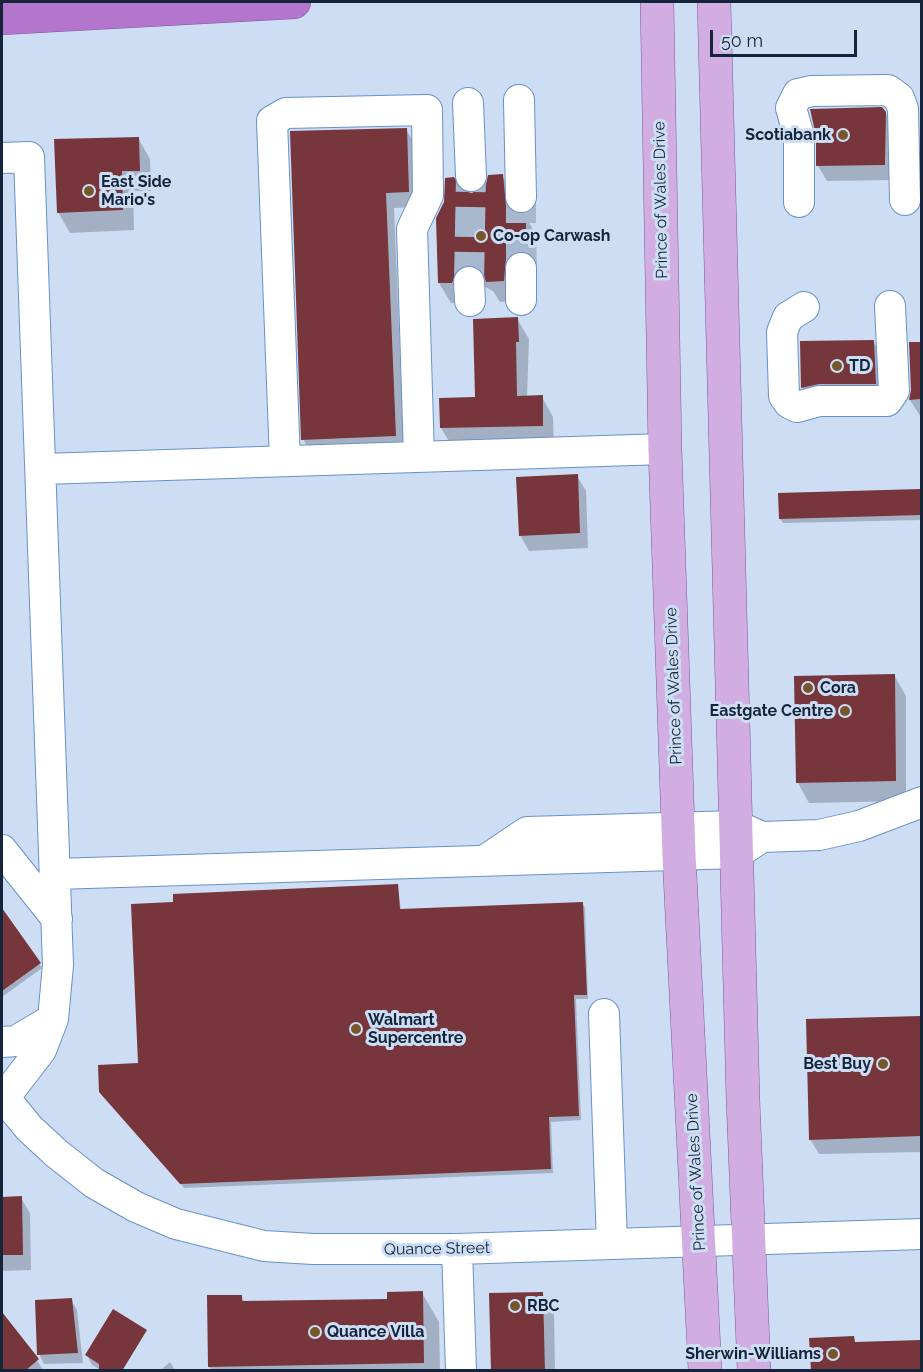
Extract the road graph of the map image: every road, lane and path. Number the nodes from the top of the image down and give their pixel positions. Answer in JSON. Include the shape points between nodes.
{"nodes":[{"id":1,"x":162,"y":2,"type":"edge"},
{"id":2,"x":294,"y":2,"type":"edge"},
{"id":3,"x":657,"y":2,"type":"edge"},
{"id":4,"x":714,"y":2,"type":"edge"},
{"id":5,"x":43,"y":15,"type":"junction"},
{"id":6,"x":2,"y":18,"type":"edge"},
{"id":7,"x":519,"y":100,"type":"dead end"},
{"id":8,"x":468,"y":103,"type":"dead end"},
{"id":9,"x":2,"y":158,"type":"edge"},
{"id":10,"x":471,"y":176,"type":"tunnel mouth"},
{"id":11,"x":521,"y":197,"type":"tunnel mouth"},
{"id":12,"x":905,"y":200,"type":"dead end"},
{"id":13,"x":800,"y":202,"type":"dead end"},
{"id":14,"x":521,"y":268,"type":"tunnel mouth"},
{"id":15,"x":521,"y":300,"type":"dead end"},
{"id":16,"x":890,"y":306,"type":"dead end"},
{"id":17,"x":804,"y":307,"type":"dead end"},
{"id":18,"x":665,"y":449,"type":"junction"},
{"id":19,"x":419,"y":457,"type":"junction"},
{"id":20,"x":285,"y":461,"type":"junction"},
{"id":21,"x":42,"y":469,"type":"junction"},
{"id":22,"x":921,"y":802,"type":"edge"},
{"id":23,"x":746,"y":838,"type":"junction"},
{"id":24,"x":679,"y":841,"type":"junction"},
{"id":25,"x":2,"y":850,"type":"edge"},
{"id":26,"x":55,"y":874,"type":"junction"},
{"id":27,"x":57,"y":919,"type":"junction"},
{"id":28,"x":604,"y":1014,"type":"dead end"},
{"id":29,"x":53,"y":1019,"type":"junction"},
{"id":30,"x":2,"y":1042,"type":"edge"},
{"id":31,"x":3,"y":1096,"type":"edge"},
{"id":32,"x":921,"y":1234,"type":"edge"},
{"id":33,"x":748,"y":1240,"type":"junction"},
{"id":34,"x":699,"y":1241,"type":"junction"},
{"id":35,"x":612,"y":1244,"type":"junction"},
{"id":36,"x":457,"y":1249,"type":"junction"},
{"id":37,"x":461,"y":1371,"type":"edge"},
{"id":38,"x":705,"y":1371,"type":"edge"},
{"id":39,"x":754,"y":1371,"type":"edge"}],
"edges":[{"from":1,"to":5,"type":"highway"},
{"from":2,"to":5,"type":"highway"},
{"from":3,"to":18,"type":"main road","name":"Prince of Wales Drive"},
{"from":4,"to":23,"type":"main road"},
{"from":5,"to":6,"type":"highway"},
{"from":7,"to":11,"type":"street"},
{"from":8,"to":10,"type":"street"},
{"from":9,"to":21,"type":"street","via":[[29,157]]},
{"from":12,"to":13,"type":"street","via":[[903,109],[899,98],[888,90],[812,91],[798,94],[791,108],[799,136]]},
{"from":14,"to":15,"type":"street"},
{"from":16,"to":17,"type":"street","via":[[894,391],[887,401],[819,401],[797,407],[784,396],[782,332],[789,317]]},
{"from":18,"to":19,"type":"street"},
{"from":18,"to":24,"type":"main road","name":"Prince of Wales Drive"},
{"from":19,"to":20,"type":"street"},
{"from":19,"to":20,"type":"street","via":[[412,229],[428,195],[427,110],[286,113],[272,120]]},
{"from":20,"to":21,"type":"street"},
{"from":21,"to":26,"type":"street"},
{"from":22,"to":23,"type":"street","via":[[859,826],[819,835]]},
{"from":23,"to":24,"type":"street"},
{"from":23,"to":33,"type":"main road"},
{"from":24,"to":26,"type":"street","via":[[527,832],[487,859]]},
{"from":24,"to":34,"type":"main road","name":"Prince of Wales Drive"},
{"from":25,"to":27,"type":"street"},
{"from":26,"to":27,"type":"street"},
{"from":27,"to":29,"type":"street"},
{"from":28,"to":35,"type":"street"},
{"from":29,"to":30,"type":"street","via":[[16,1041]]},
{"from":29,"to":31,"type":"street","via":[[41,1050]]},
{"from":31,"to":36,"type":"street","name":"Quance Street","via":[[29,1128],[94,1183],[176,1224],[264,1246]]},
{"from":32,"to":33,"type":"street","name":"Quance Street"},
{"from":33,"to":34,"type":"street","name":"Quance Street"},
{"from":33,"to":39,"type":"main road"},
{"from":34,"to":35,"type":"street","name":"Quance Street"},
{"from":34,"to":38,"type":"main road","name":"Prince of Wales Drive"},
{"from":35,"to":36,"type":"street","name":"Quance Street"},
{"from":36,"to":37,"type":"street"}]}
